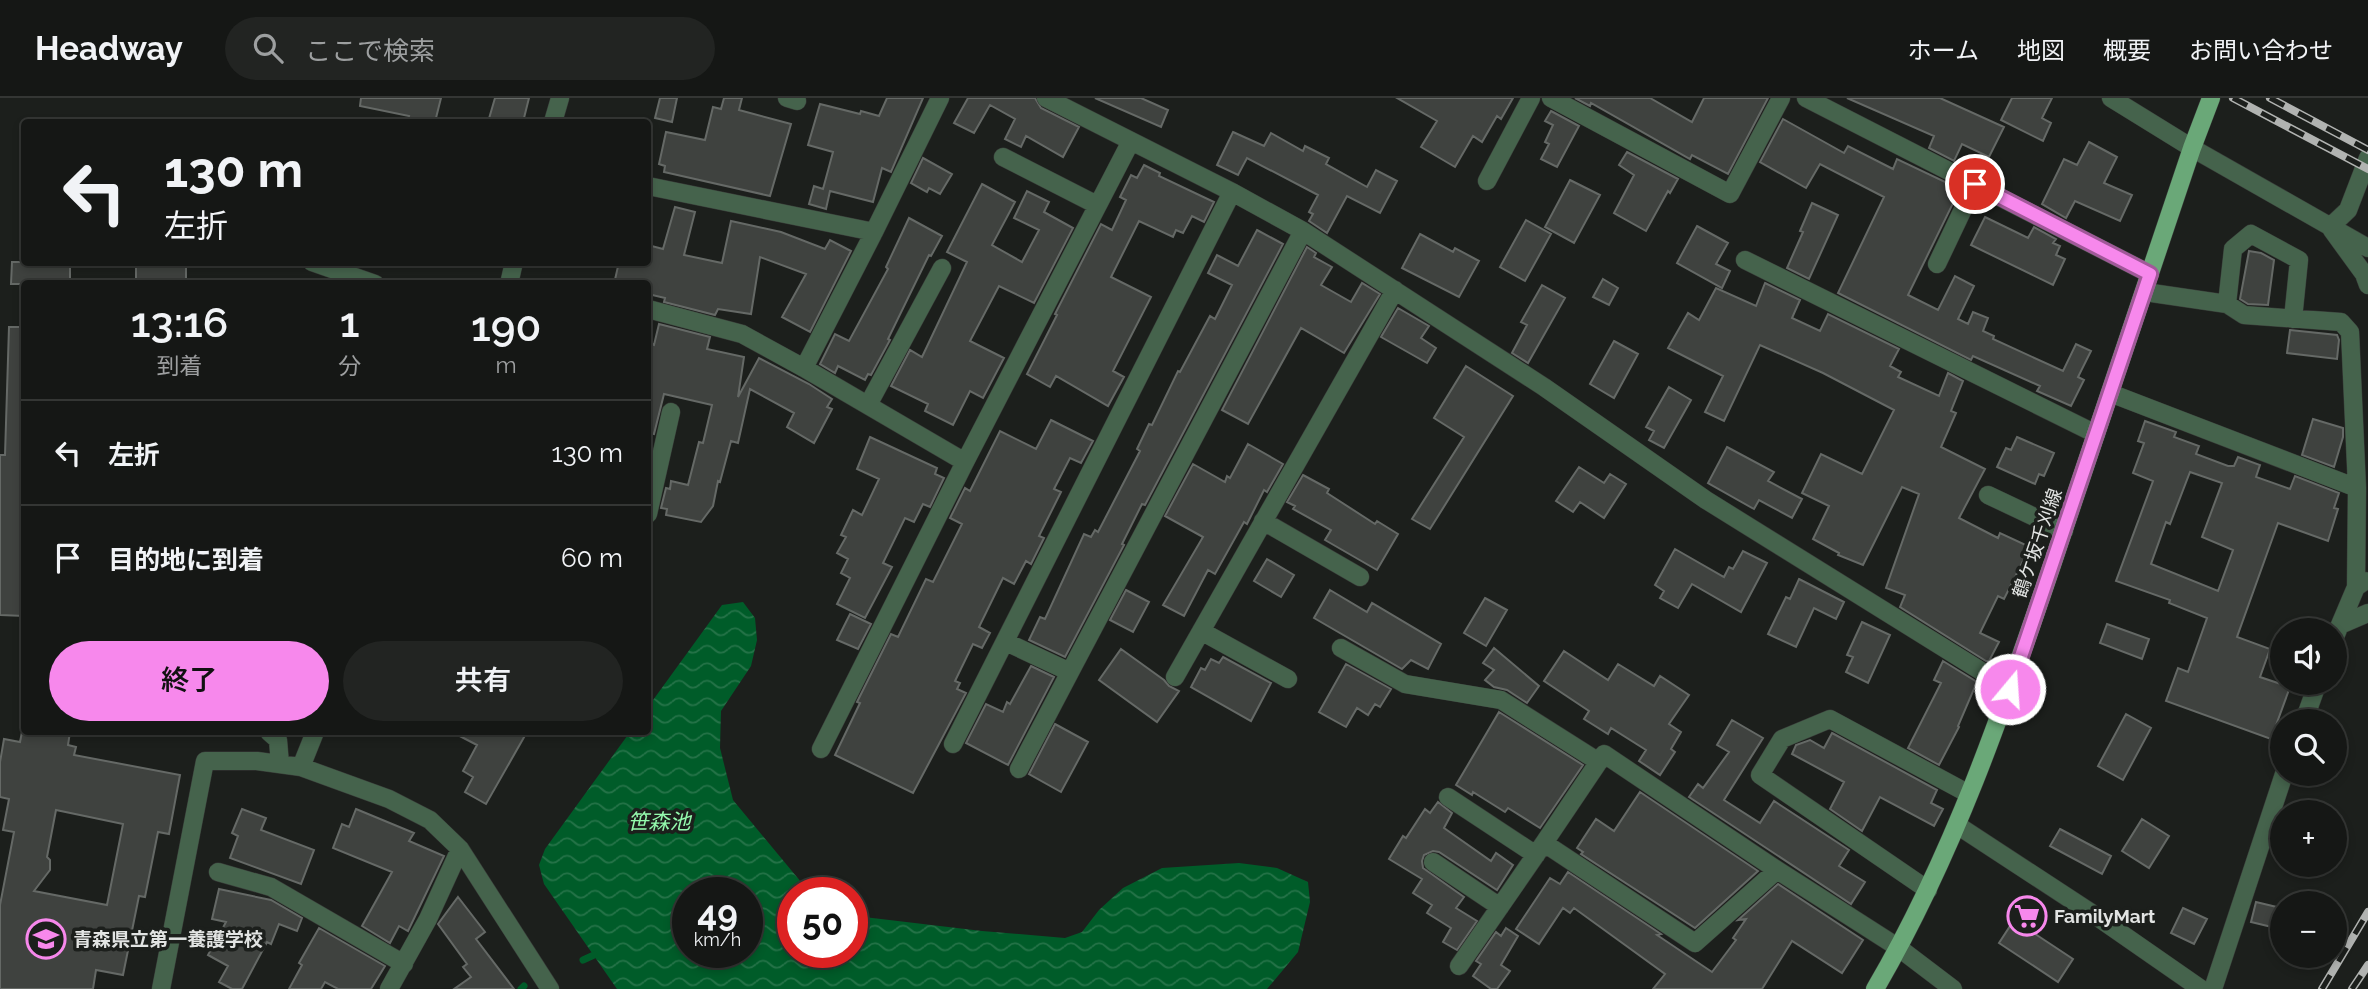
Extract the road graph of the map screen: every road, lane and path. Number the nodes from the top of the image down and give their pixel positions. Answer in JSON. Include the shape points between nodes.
{"nodes":[{"id":1,"x":560,"y":98,"type":"edge"},
{"id":2,"x":940,"y":98,"type":"edge"},
{"id":3,"x":1046,"y":98,"type":"edge"},
{"id":4,"x":1531,"y":98,"type":"edge"},
{"id":5,"x":1551,"y":98,"type":"edge"},
{"id":6,"x":1781,"y":98,"type":"edge"},
{"id":7,"x":1806,"y":98,"type":"edge"},
{"id":8,"x":2111,"y":98,"type":"edge"},
{"id":9,"x":2211,"y":98,"type":"edge"},
{"id":10,"x":554,"y":119,"type":"edge"},
{"id":11,"x":1131,"y":141,"type":"junction"},
{"id":12,"x":2192,"y":148,"type":"junction"},
{"id":13,"x":1003,"y":157,"type":"dead end"},
{"id":14,"x":2368,"y":158,"type":"edge"},
{"id":15,"x":1487,"y":181,"type":"dead end"},
{"id":16,"x":1975,"y":184,"type":"junction"},
{"id":17,"x":651,"y":187,"type":"edge"},
{"id":18,"x":1232,"y":192,"type":"junction"},
{"id":19,"x":1097,"y":205,"type":"junction"},
{"id":20,"x":2330,"y":227,"type":"junction"},
{"id":21,"x":1303,"y":231,"type":"junction"},
{"id":22,"x":874,"y":232,"type":"junction"},
{"id":23,"x":2368,"y":248,"type":"edge"},
{"id":24,"x":1745,"y":260,"type":"dead end"},
{"id":25,"x":1937,"y":264,"type":"dead end"},
{"id":26,"x":323,"y":266,"type":"edge"},
{"id":27,"x":942,"y":268,"type":"dead end"},
{"id":28,"x":364,"y":280,"type":"edge"},
{"id":29,"x":2148,"y":283,"type":"junction"},
{"id":30,"x":2368,"y":285,"type":"edge"},
{"id":31,"x":1395,"y":290,"type":"junction"},
{"id":32,"x":2227,"y":304,"type":"junction"},
{"id":33,"x":651,"y":310,"type":"edge"},
{"id":34,"x":2294,"y":318,"type":"junction"},
{"id":35,"x":804,"y":368,"type":"junction"},
{"id":36,"x":2110,"y":393,"type":"junction"},
{"id":37,"x":867,"y":405,"type":"junction"},
{"id":38,"x":671,"y":412,"type":"dead end"},
{"id":39,"x":2096,"y":434,"type":"junction"},
{"id":40,"x":654,"y":457,"type":"edge"},
{"id":41,"x":964,"y":462,"type":"junction"},
{"id":42,"x":651,"y":486,"type":"edge"},
{"id":43,"x":2357,"y":488,"type":"junction"},
{"id":44,"x":1988,"y":495,"type":"dead end"},
{"id":45,"x":1263,"y":521,"type":"junction"},
{"id":46,"x":2064,"y":531,"type":"junction"},
{"id":47,"x":1360,"y":578,"type":"dead end"},
{"id":48,"x":2362,"y":583,"type":"edge"},
{"id":49,"x":2368,"y":613,"type":"edge"},
{"id":50,"x":2344,"y":618,"type":"edge"},
{"id":51,"x":2347,"y":626,"type":"edge"},
{"id":52,"x":1201,"y":631,"type":"junction"},
{"id":53,"x":1006,"y":642,"type":"junction"},
{"id":54,"x":1342,"y":648,"type":"dead end"},
{"id":55,"x":1070,"y":672,"type":"junction"},
{"id":56,"x":1175,"y":677,"type":"dead end"},
{"id":57,"x":1288,"y":679,"type":"dead end"},
{"id":58,"x":2010,"y":689,"type":"junction"},
{"id":59,"x":273,"y":735,"type":"edge"},
{"id":60,"x":314,"y":735,"type":"edge"},
{"id":61,"x":953,"y":744,"type":"dead end"},
{"id":62,"x":821,"y":749,"type":"dead end"},
{"id":63,"x":1599,"y":762,"type":"junction"},
{"id":64,"x":280,"y":764,"type":"junction"},
{"id":65,"x":301,"y":767,"type":"junction"},
{"id":66,"x":1018,"y":769,"type":"dead end"},
{"id":67,"x":2280,"y":786,"type":"edge"},
{"id":68,"x":1969,"y":794,"type":"junction"},
{"id":69,"x":1448,"y":797,"type":"dead end"},
{"id":70,"x":1957,"y":825,"type":"junction"},
{"id":71,"x":460,"y":849,"type":"junction"},
{"id":72,"x":1540,"y":849,"type":"junction"},
{"id":73,"x":1433,"y":862,"type":"dead end"},
{"id":74,"x":1777,"y":870,"type":"junction"},
{"id":75,"x":218,"y":872,"type":"dead end"},
{"id":76,"x":1928,"y":890,"type":"junction"},
{"id":77,"x":1500,"y":906,"type":"junction"},
{"id":78,"x":1899,"y":948,"type":"junction"},
{"id":79,"x":404,"y":964,"type":"junction"},
{"id":80,"x":1460,"y":966,"type":"dead end"},
{"id":81,"x":544,"y":987,"type":"edge"},
{"id":82,"x":161,"y":989,"type":"edge"},
{"id":83,"x":389,"y":989,"type":"edge"},
{"id":84,"x":1875,"y":989,"type":"edge"},
{"id":85,"x":1953,"y":989,"type":"edge"},
{"id":86,"x":2201,"y":989,"type":"edge"},
{"id":87,"x":2213,"y":989,"type":"edge"}],
"edges":[{"from":1,"to":10,"type":"street"},
{"from":2,"to":22,"type":"street"},
{"from":3,"to":11,"type":"street"},
{"from":4,"to":15,"type":"street"},
{"from":5,"to":6,"type":"street","via":[[1730,194]]},
{"from":7,"to":16,"type":"street"},
{"from":8,"to":12,"type":"street"},
{"from":9,"to":12,"type":"main road","name":"鶴ケ坂千刈線"},
{"from":11,"to":18,"type":"street"},
{"from":11,"to":19,"type":"street"},
{"from":12,"to":20,"type":"street"},
{"from":12,"to":29,"type":"main road","name":"鶴ケ坂千刈線"},
{"from":13,"to":19,"type":"street"},
{"from":14,"to":20,"type":"street","via":[[2348,210]]},
{"from":16,"to":25,"type":"street"},
{"from":16,"to":29,"type":"street"},
{"from":17,"to":22,"type":"street"},
{"from":18,"to":21,"type":"street"},
{"from":18,"to":53,"type":"street"},
{"from":19,"to":41,"type":"street"},
{"from":20,"to":23,"type":"street"},
{"from":20,"to":30,"type":"street"},
{"from":21,"to":31,"type":"street"},
{"from":21,"to":55,"type":"street"},
{"from":22,"to":35,"type":"street"},
{"from":24,"to":39,"type":"street"},
{"from":26,"to":28,"type":"street"},
{"from":27,"to":37,"type":"street"},
{"from":29,"to":32,"type":"street"},
{"from":29,"to":36,"type":"main road","name":"鶴ケ坂千刈線"},
{"from":31,"to":45,"type":"street"},
{"from":31,"to":58,"type":"street","via":[[1706,500]]},
{"from":32,"to":34,"type":"street","via":[[2244,315]]},
{"from":32,"to":34,"type":"street","via":[[2233,249],[2251,234],[2299,260]]},
{"from":33,"to":35,"type":"street","via":[[742,334]]},
{"from":34,"to":43,"type":"street","via":[[2341,322],[2350,332]]},
{"from":35,"to":37,"type":"street"},
{"from":36,"to":39,"type":"main road","name":"鶴ケ坂千刈線"},
{"from":36,"to":43,"type":"street"},
{"from":37,"to":41,"type":"street"},
{"from":38,"to":40,"type":"street"},
{"from":39,"to":46,"type":"main road","name":"鶴ケ坂千刈線"},
{"from":40,"to":42,"type":"street"},
{"from":41,"to":62,"type":"street"},
{"from":43,"to":48,"type":"street"},
{"from":44,"to":46,"type":"street"},
{"from":45,"to":47,"type":"street"},
{"from":45,"to":52,"type":"street"},
{"from":46,"to":58,"type":"main road","name":"鶴ケ坂千刈線"},
{"from":48,"to":50,"type":"street"},
{"from":49,"to":51,"type":"street"},
{"from":52,"to":56,"type":"street"},
{"from":52,"to":57,"type":"street"},
{"from":53,"to":55,"type":"street"},
{"from":53,"to":61,"type":"street"},
{"from":54,"to":63,"type":"street","via":[[1405,684],[1501,700]]},
{"from":55,"to":66,"type":"street"},
{"from":58,"to":68,"type":"main road","name":"鶴ケ坂千刈線"},
{"from":59,"to":64,"type":"street","via":[[278,740]]},
{"from":60,"to":65,"type":"street"},
{"from":63,"to":72,"type":"street"},
{"from":63,"to":74,"type":"street","via":[[1604,754]]},
{"from":64,"to":65,"type":"street"},
{"from":64,"to":82,"type":"street","via":[[205,761]]},
{"from":65,"to":71,"type":"street","via":[[389,799],[430,820]]},
{"from":67,"to":87,"type":"street"},
{"from":68,"to":70,"type":"main road","name":"鶴ケ坂千刈線"},
{"from":68,"to":76,"type":"street","via":[[1830,719],[1782,739],[1760,775]]},
{"from":69,"to":72,"type":"street"},
{"from":70,"to":76,"type":"main road","name":"鶴ケ坂千刈線"},
{"from":70,"to":86,"type":"street"},
{"from":71,"to":79,"type":"street"},
{"from":71,"to":81,"type":"street"},
{"from":72,"to":74,"type":"street","via":[[1695,943]]},
{"from":72,"to":77,"type":"street"},
{"from":73,"to":77,"type":"street"},
{"from":74,"to":78,"type":"street"},
{"from":75,"to":79,"type":"street","via":[[271,887]]},
{"from":76,"to":78,"type":"main road","name":"鶴ケ坂千刈線"},
{"from":77,"to":80,"type":"street"},
{"from":78,"to":84,"type":"main road","name":"鶴ケ坂千刈線"},
{"from":78,"to":85,"type":"street"},
{"from":79,"to":83,"type":"street"}]}
